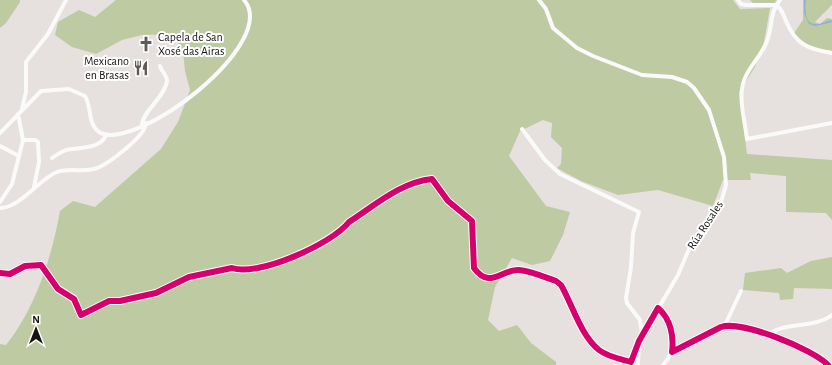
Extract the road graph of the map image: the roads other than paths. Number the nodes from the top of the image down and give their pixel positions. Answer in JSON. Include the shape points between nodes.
{"nodes":[{"id":1,"x":66,"y":0,"type":"edge"},
{"id":2,"x":244,"y":0,"type":"edge"},
{"id":3,"x":539,"y":0,"type":"edge"},
{"id":4,"x":738,"y":0,"type":"edge"},
{"id":5,"x":780,"y":0,"type":"edge"},
{"id":6,"x":776,"y":5,"type":"junction"},
{"id":7,"x":832,"y":53,"type":"edge"},
{"id":8,"x":160,"y":66,"type":"dead end"},
{"id":9,"x":22,"y":109,"type":"junction"},
{"id":10,"x":18,"y":114,"type":"junction"},
{"id":11,"x":146,"y":123,"type":"junction"},
{"id":12,"x":832,"y":123,"type":"edge"},
{"id":13,"x":142,"y":125,"type":"junction"},
{"id":14,"x":522,"y":129,"type":"dead end"},
{"id":15,"x":0,"y":133,"type":"edge"},
{"id":16,"x":106,"y":135,"type":"junction"},
{"id":17,"x":23,"y":140,"type":"junction"},
{"id":18,"x":0,"y":146,"type":"edge"},
{"id":19,"x":19,"y":156,"type":"junction"},
{"id":20,"x":52,"y":158,"type":"dead end"},
{"id":21,"x":34,"y":187,"type":"junction"},
{"id":22,"x":0,"y":202,"type":"edge"},
{"id":23,"x":0,"y":208,"type":"edge"},
{"id":24,"x":474,"y":268,"type":"dead end"},
{"id":25,"x":741,"y":291,"type":"dead end"},
{"id":26,"x":658,"y":308,"type":"junction"},
{"id":27,"x":832,"y":315,"type":"edge"},
{"id":28,"x":725,"y":325,"type":"junction"},
{"id":29,"x":642,"y":335,"type":"junction"},
{"id":30,"x":768,"y":335,"type":"junction"},
{"id":31,"x":639,"y":342,"type":"junction"},
{"id":32,"x":672,"y":352,"type":"junction"},
{"id":33,"x":630,"y":363,"type":"edge"},
{"id":34,"x":638,"y":365,"type":"edge"},
{"id":35,"x":663,"y":365,"type":"edge"},
{"id":36,"x":828,"y":365,"type":"edge"}],
"edges":[{"from":1,"to":9,"type":"street","via":[[48,34],[26,62],[26,92]]},
{"from":2,"to":11,"type":"street","via":[[250,18],[248,28],[241,44],[217,75],[176,108]]},
{"from":3,"to":26,"type":"street","name":"Rúa Rosales","via":[[546,9],[553,28],[577,48],[642,75],[665,76],[687,82],[702,97],[709,110],[724,157],[725,190],[709,222],[692,242],[678,275]]},
{"from":4,"to":6,"type":"street","via":[[746,5]]},
{"from":5,"to":6,"type":"street"},
{"from":6,"to":7,"type":"street","via":[[782,10],[792,32],[801,44],[811,49]]},
{"from":6,"to":12,"type":"street","via":[[764,49],[745,77],[742,86],[747,139]]},
{"from":8,"to":13,"type":"street","via":[[166,82],[158,100],[143,118]]},
{"from":9,"to":10,"type":"street"},
{"from":9,"to":16,"type":"street","via":[[41,91],[74,90],[85,96],[93,125]]},
{"from":10,"to":15,"type":"street"},
{"from":10,"to":17,"type":"street"},
{"from":11,"to":13,"type":"street"},
{"from":11,"to":21,"type":"street","via":[[143,131],[133,142],[98,168],[59,171]]},
{"from":13,"to":16,"type":"street","via":[[118,134]]},
{"from":14,"to":29,"type":"street","via":[[545,160],[560,174],[639,212],[633,233],[626,298],[640,320]]},
{"from":16,"to":20,"type":"street","via":[[103,140],[90,147],[64,151]]},
{"from":17,"to":19,"type":"street"},
{"from":17,"to":21,"type":"street","via":[[38,142],[39,162]]},
{"from":18,"to":19,"type":"street"},
{"from":19,"to":22,"type":"street","via":[[12,184]]},
{"from":21,"to":23,"type":"street","via":[[17,201]]},
{"from":24,"to":33,"type":"street","via":[[485,278],[517,270],[556,281],[561,285],[579,322],[598,350]]},
{"from":25,"to":28,"type":"street"},
{"from":26,"to":29,"type":"street","name":"Rúa Rosales"},
{"from":26,"to":32,"type":"street","via":[[666,317],[672,335]]},
{"from":27,"to":30,"type":"street","via":[[825,319],[778,329]]},
{"from":28,"to":30,"type":"street","via":[[743,327]]},
{"from":28,"to":32,"type":"street"},
{"from":29,"to":31,"type":"street","name":"Rúa Rosales"},
{"from":30,"to":36,"type":"street","via":[[803,349]]},
{"from":31,"to":33,"type":"street","name":"Rúa Rosales"},
{"from":31,"to":34,"type":"street"},
{"from":32,"to":35,"type":"street"}]}
